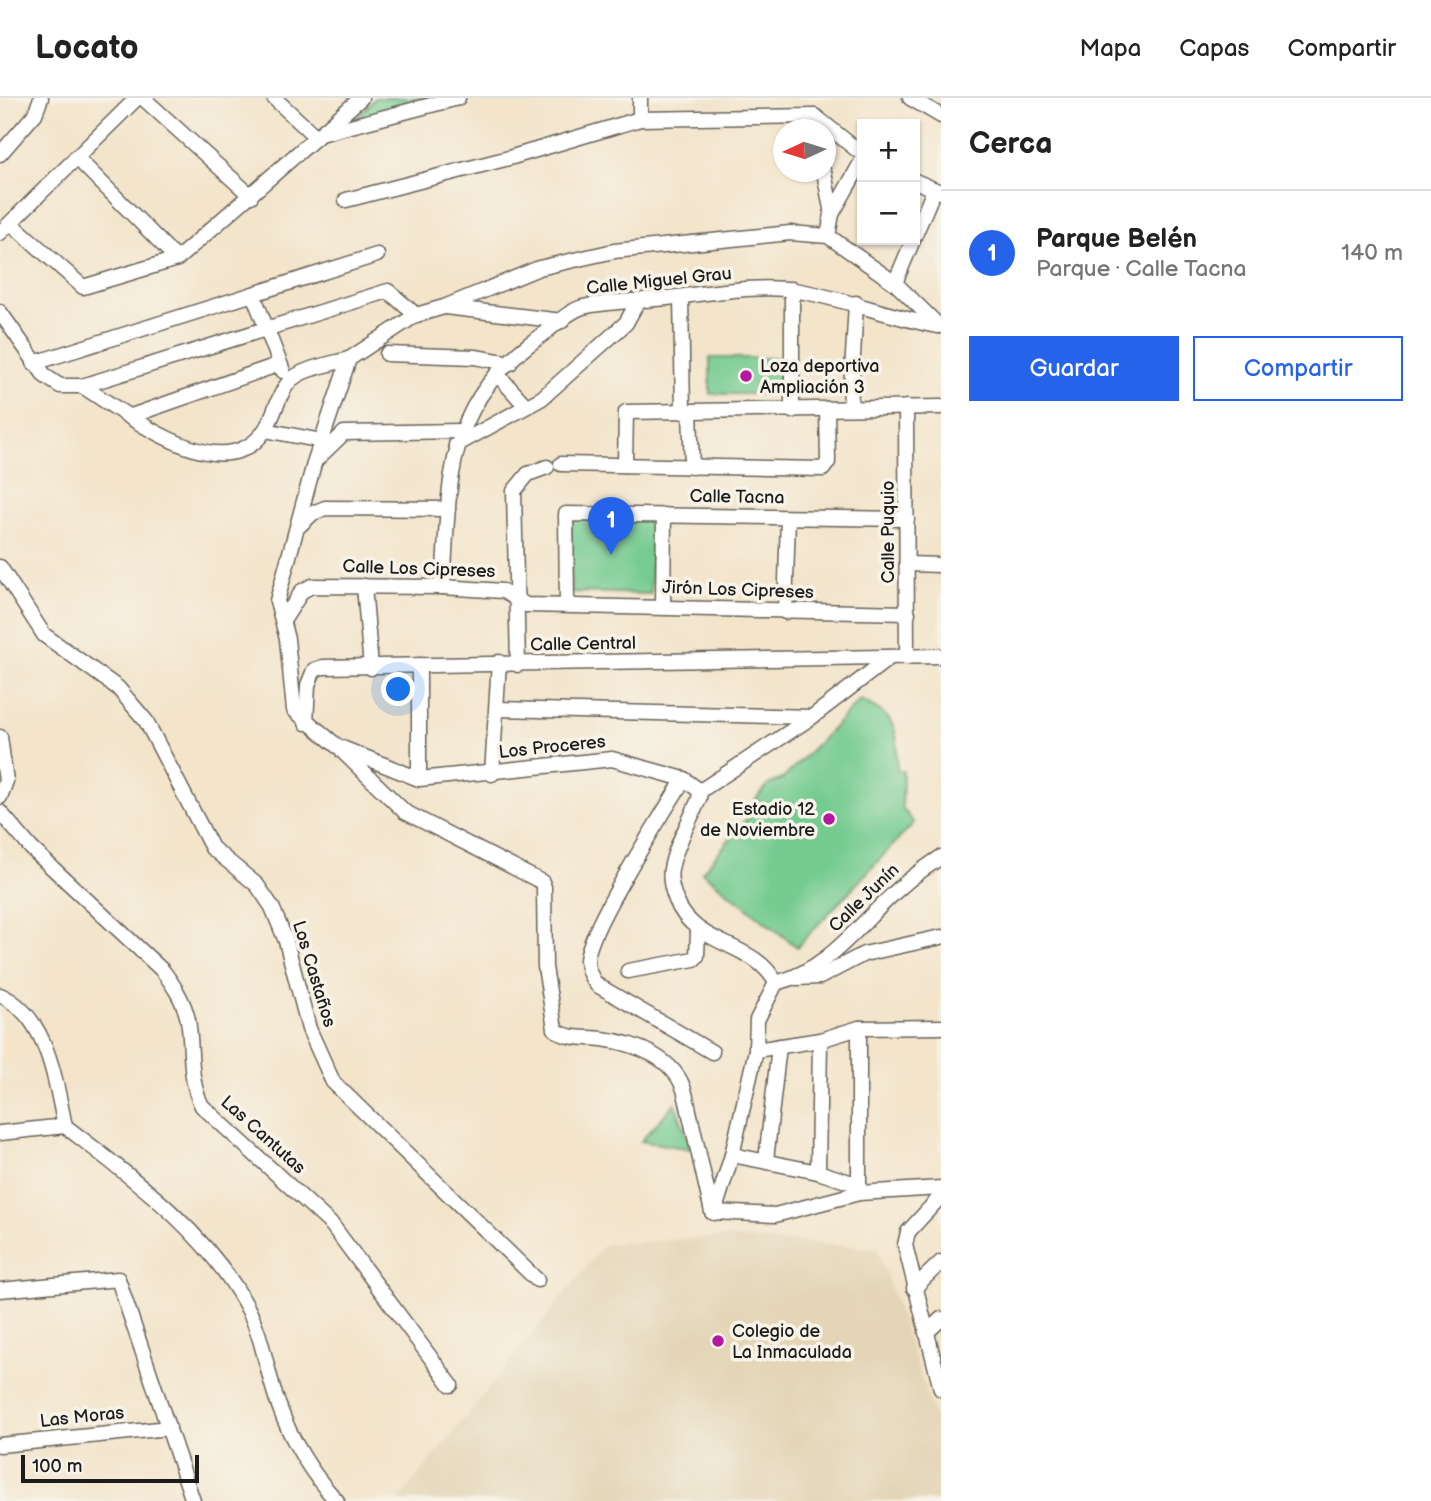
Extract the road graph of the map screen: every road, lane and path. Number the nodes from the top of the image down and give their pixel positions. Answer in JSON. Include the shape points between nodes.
{"nodes":[{"id":1,"x":41,"y":98,"type":"edge"},
{"id":2,"x":137,"y":98,"type":"edge"},
{"id":3,"x":143,"y":98,"type":"edge"},
{"id":4,"x":275,"y":98,"type":"edge"},
{"id":5,"x":361,"y":98,"type":"edge"},
{"id":6,"x":458,"y":98,"type":"edge"},
{"id":7,"x":640,"y":98,"type":"edge"},
{"id":8,"x":910,"y":98,"type":"edge"},
{"id":9,"x":941,"y":116,"type":"edge"},
{"id":10,"x":640,"y":119,"type":"junction"},
{"id":11,"x":773,"y":122,"type":"edge"},
{"id":12,"x":318,"y":136,"type":"junction"},
{"id":13,"x":836,"y":136,"type":"edge"},
{"id":14,"x":857,"y":151,"type":"edge"},
{"id":15,"x":0,"y":154,"type":"edge"},
{"id":16,"x":76,"y":157,"type":"junction"},
{"id":17,"x":857,"y":171,"type":"edge"},
{"id":18,"x":826,"y":182,"type":"edge"},
{"id":19,"x":917,"y":182,"type":"edge"},
{"id":20,"x":937,"y":191,"type":"edge"},
{"id":21,"x":251,"y":196,"type":"junction"},
{"id":22,"x":346,"y":200,"type":"dead end"},
{"id":23,"x":832,"y":215,"type":"junction"},
{"id":24,"x":920,"y":225,"type":"edge"},
{"id":25,"x":5,"y":228,"type":"edge"},
{"id":26,"x":828,"y":236,"type":"junction"},
{"id":27,"x":911,"y":245,"type":"edge"},
{"id":28,"x":377,"y":256,"type":"dead end"},
{"id":29,"x":177,"y":259,"type":"junction"},
{"id":30,"x":895,"y":283,"type":"junction"},
{"id":31,"x":792,"y":289,"type":"junction"},
{"id":32,"x":253,"y":294,"type":"junction"},
{"id":33,"x":681,"y":297,"type":"junction"},
{"id":34,"x":638,"y":302,"type":"junction"},
{"id":35,"x":856,"y":303,"type":"junction"},
{"id":36,"x":444,"y":307,"type":"junction"},
{"id":37,"x":0,"y":312,"type":"edge"},
{"id":38,"x":416,"y":315,"type":"junction"},
{"id":39,"x":562,"y":320,"type":"junction"},
{"id":40,"x":940,"y":326,"type":"edge"},
{"id":41,"x":265,"y":329,"type":"junction"},
{"id":42,"x":387,"y":355,"type":"dead end"},
{"id":43,"x":349,"y":359,"type":"junction"},
{"id":44,"x":34,"y":363,"type":"junction"},
{"id":45,"x":510,"y":363,"type":"junction"},
{"id":46,"x":280,"y":365,"type":"junction"},
{"id":47,"x":498,"y":375,"type":"junction"},
{"id":48,"x":289,"y":381,"type":"junction"},
{"id":49,"x":82,"y":386,"type":"junction"},
{"id":50,"x":526,"y":406,"type":"junction"},
{"id":51,"x":906,"y":407,"type":"junction"},
{"id":52,"x":940,"y":407,"type":"edge"},
{"id":53,"x":850,"y":408,"type":"junction"},
{"id":54,"x":827,"y":409,"type":"junction"},
{"id":55,"x":792,"y":411,"type":"junction"},
{"id":56,"x":687,"y":412,"type":"junction"},
{"id":57,"x":131,"y":416,"type":"junction"},
{"id":58,"x":265,"y":430,"type":"junction"},
{"id":59,"x":458,"y":438,"type":"junction"},
{"id":60,"x":322,"y":441,"type":"junction"},
{"id":61,"x":315,"y":460,"type":"junction"},
{"id":62,"x":625,"y":465,"type":"junction"},
{"id":63,"x":692,"y":467,"type":"junction"},
{"id":64,"x":448,"y":509,"type":"junction"},
{"id":65,"x":664,"y":515,"type":"junction"},
{"id":66,"x":788,"y":518,"type":"junction"},
{"id":67,"x":907,"y":519,"type":"junction"},
{"id":68,"x":296,"y":529,"type":"junction"},
{"id":69,"x":907,"y":564,"type":"junction"},
{"id":70,"x":941,"y":565,"type":"edge"},
{"id":71,"x":0,"y":567,"type":"edge"},
{"id":72,"x":364,"y":586,"type":"junction"},
{"id":73,"x":443,"y":587,"type":"junction"},
{"id":74,"x":518,"y":601,"type":"junction"},
{"id":75,"x":567,"y":605,"type":"junction"},
{"id":76,"x":663,"y":607,"type":"junction"},
{"id":77,"x":785,"y":612,"type":"junction"},
{"id":78,"x":908,"y":613,"type":"junction"},
{"id":79,"x":283,"y":621,"type":"junction"},
{"id":80,"x":941,"y":656,"type":"edge"},
{"id":81,"x":907,"y":657,"type":"junction"},
{"id":82,"x":889,"y":658,"type":"junction"},
{"id":83,"x":499,"y":662,"type":"junction"},
{"id":84,"x":519,"y":665,"type":"junction"},
{"id":85,"x":419,"y":666,"type":"junction"},
{"id":86,"x":371,"y":668,"type":"junction"},
{"id":87,"x":497,"y":709,"type":"junction"},
{"id":88,"x":812,"y":717,"type":"junction"},
{"id":89,"x":306,"y":723,"type":"junction"},
{"id":90,"x":0,"y":737,"type":"edge"},
{"id":91,"x":337,"y":746,"type":"junction"},
{"id":92,"x":492,"y":774,"type":"junction"},
{"id":93,"x":419,"y":779,"type":"junction"},
{"id":94,"x":684,"y":779,"type":"junction"},
{"id":95,"x":701,"y":791,"type":"junction"},
{"id":96,"x":0,"y":797,"type":"edge"},
{"id":97,"x":0,"y":812,"type":"edge"},
{"id":98,"x":941,"y":857,"type":"edge"},
{"id":99,"x":698,"y":931,"type":"junction"},
{"id":100,"x":941,"y":937,"type":"edge"},
{"id":101,"x":628,"y":971,"type":"dead end"},
{"id":102,"x":794,"y":979,"type":"junction"},
{"id":103,"x":776,"y":983,"type":"junction"},
{"id":104,"x":0,"y":995,"type":"edge"},
{"id":105,"x":941,"y":1027,"type":"edge"},
{"id":106,"x":859,"y":1028,"type":"junction"},
{"id":107,"x":820,"y":1040,"type":"junction"},
{"id":108,"x":779,"y":1046,"type":"junction"},
{"id":109,"x":756,"y":1050,"type":"junction"},
{"id":110,"x":712,"y":1052,"type":"dead end"},
{"id":111,"x":65,"y":1126,"type":"junction"},
{"id":112,"x":0,"y":1133,"type":"edge"},
{"id":113,"x":732,"y":1155,"type":"junction"},
{"id":114,"x":766,"y":1160,"type":"junction"},
{"id":115,"x":818,"y":1172,"type":"junction"},
{"id":116,"x":941,"y":1188,"type":"edge"},
{"id":117,"x":859,"y":1189,"type":"junction"},
{"id":118,"x":941,"y":1196,"type":"edge"},
{"id":119,"x":714,"y":1213,"type":"junction"},
{"id":120,"x":941,"y":1262,"type":"edge"},
{"id":121,"x":537,"y":1280,"type":"dead end"},
{"id":122,"x":914,"y":1288,"type":"junction"},
{"id":123,"x":0,"y":1290,"type":"edge"},
{"id":124,"x":941,"y":1319,"type":"edge"},
{"id":125,"x":926,"y":1333,"type":"junction"},
{"id":126,"x":451,"y":1385,"type":"dead end"},
{"id":127,"x":940,"y":1385,"type":"edge"},
{"id":128,"x":169,"y":1428,"type":"junction"},
{"id":129,"x":0,"y":1445,"type":"edge"},
{"id":130,"x":193,"y":1501,"type":"edge"},
{"id":131,"x":337,"y":1501,"type":"edge"}],
"edges":[{"from":1,"to":15,"type":"street","via":[[35,114]]},
{"from":2,"to":16,"type":"street"},
{"from":3,"to":21,"type":"street"},
{"from":4,"to":12,"type":"street"},
{"from":5,"to":12,"type":"street"},
{"from":6,"to":12,"type":"street"},
{"from":7,"to":10,"type":"street"},
{"from":8,"to":9,"type":"street"},
{"from":10,"to":11,"type":"street"},
{"from":10,"to":22,"type":"street"},
{"from":12,"to":21,"type":"street"},
{"from":13,"to":14,"type":"street"},
{"from":16,"to":25,"type":"street"},
{"from":16,"to":29,"type":"street"},
{"from":17,"to":23,"type":"street"},
{"from":18,"to":23,"type":"street"},
{"from":19,"to":20,"type":"street"},
{"from":20,"to":24,"type":"street"},
{"from":21,"to":29,"type":"street"},
{"from":23,"to":26,"type":"street"},
{"from":25,"to":29,"type":"street","via":[[85,288]]},
{"from":26,"to":30,"type":"street"},
{"from":26,"to":36,"type":"street","via":[[760,234],[614,251],[539,268]]},
{"from":27,"to":30,"type":"street"},
{"from":28,"to":32,"type":"street"},
{"from":30,"to":40,"type":"street"},
{"from":31,"to":33,"type":"street","name":"Calle Miguel Grau"},
{"from":31,"to":35,"type":"street","name":"Calle Miguel Grau"},
{"from":31,"to":55,"type":"street"},
{"from":32,"to":41,"type":"street"},
{"from":32,"to":44,"type":"street"},
{"from":33,"to":34,"type":"street","name":"Calle Miguel Grau"},
{"from":33,"to":56,"type":"street"},
{"from":34,"to":39,"type":"street","name":"Calle Miguel Grau","via":[[582,307]]},
{"from":34,"to":50,"type":"street","via":[[626,323],[542,398]]},
{"from":35,"to":40,"type":"street","name":"Calle Miguel Grau"},
{"from":35,"to":53,"type":"street"},
{"from":36,"to":38,"type":"street"},
{"from":36,"to":39,"type":"street"},
{"from":37,"to":44,"type":"street"},
{"from":38,"to":41,"type":"street","via":[[388,291]]},
{"from":38,"to":43,"type":"street"},
{"from":39,"to":45,"type":"street","name":"Calle Miguel Grau"},
{"from":41,"to":46,"type":"street"},
{"from":41,"to":49,"type":"street"},
{"from":42,"to":45,"type":"street","via":[[478,357]]},
{"from":43,"to":48,"type":"street"},
{"from":43,"to":60,"type":"street"},
{"from":44,"to":49,"type":"street","via":[[52,383]]},
{"from":45,"to":47,"type":"street","name":"Calle Miguel Grau"},
{"from":46,"to":48,"type":"street"},
{"from":46,"to":57,"type":"street"},
{"from":47,"to":50,"type":"street"},
{"from":47,"to":59,"type":"street","name":"Calle Miguel Grau","via":[[474,404]]},
{"from":48,"to":58,"type":"street"},
{"from":49,"to":57,"type":"street"},
{"from":50,"to":59,"type":"street"},
{"from":51,"to":52,"type":"street"},
{"from":51,"to":53,"type":"street"},
{"from":51,"to":67,"type":"street","name":"Calle Puquio"},
{"from":53,"to":54,"type":"street"},
{"from":54,"to":55,"type":"street"},
{"from":54,"to":63,"type":"street","via":[[828,462],[823,469]]},
{"from":55,"to":56,"type":"street"},
{"from":56,"to":62,"type":"street","via":[[624,413]]},
{"from":56,"to":63,"type":"street"},
{"from":57,"to":58,"type":"street","via":[[173,441],[209,454],[241,449]]},
{"from":58,"to":60,"type":"street"},
{"from":59,"to":61,"type":"street","via":[[344,433]]},
{"from":59,"to":64,"type":"street","name":"Calle Miguel Grau"},
{"from":60,"to":61,"type":"street"},
{"from":61,"to":68,"type":"street"},
{"from":62,"to":63,"type":"street"},
{"from":62,"to":74,"type":"street","via":[[554,466],[528,474],[514,491]]},
{"from":64,"to":68,"type":"street","via":[[325,508]]},
{"from":64,"to":73,"type":"street","name":"Calle Miguel Grau"},
{"from":65,"to":66,"type":"street","name":"Calle Tacna"},
{"from":65,"to":75,"type":"street","name":"Calle Tacna","via":[[566,514]]},
{"from":65,"to":76,"type":"street"},
{"from":66,"to":67,"type":"street","name":"Calle Tacna"},
{"from":66,"to":77,"type":"street"},
{"from":67,"to":69,"type":"street","name":"Calle Puquio"},
{"from":68,"to":79,"type":"street","name":"Los Proceres","via":[[277,601]]},
{"from":69,"to":70,"type":"street"},
{"from":69,"to":78,"type":"street","name":"Calle Puquio"},
{"from":71,"to":121,"type":"street","name":"Los Castaños","via":[[44,635],[118,688],[146,721],[212,848],[257,885],[272,907],[286,941],[309,1029],[333,1082]]},
{"from":72,"to":73,"type":"street","name":"Calle Los Cipreses"},
{"from":72,"to":79,"type":"street","name":"Calle Los Cipreses","via":[[312,586],[302,591]]},
{"from":72,"to":86,"type":"street"},
{"from":73,"to":74,"type":"street","name":"Calle Los Cipreses","via":[[503,591]]},
{"from":74,"to":75,"type":"street","name":"Calle Los Cipreses"},
{"from":74,"to":84,"type":"street"},
{"from":75,"to":76,"type":"street","name":"Jirón Los Cipreses"},
{"from":76,"to":77,"type":"street","name":"Jirón Los Cipreses"},
{"from":77,"to":78,"type":"street","name":"Jirón Los Cipreses"},
{"from":78,"to":81,"type":"street","name":"Calle Puquio"},
{"from":79,"to":89,"type":"street","name":"Los Proceres","via":[[291,701]]},
{"from":80,"to":81,"type":"street","name":"Calle Central"},
{"from":81,"to":82,"type":"street","name":"Calle Central"},
{"from":82,"to":84,"type":"street","name":"Calle Central"},
{"from":82,"to":88,"type":"street"},
{"from":83,"to":84,"type":"street","name":"Calle Central"},
{"from":83,"to":85,"type":"street","name":"Calle Central"},
{"from":83,"to":87,"type":"street"},
{"from":85,"to":86,"type":"street","name":"Calle Central"},
{"from":85,"to":93,"type":"street"},
{"from":86,"to":89,"type":"street","name":"Calle Central","via":[[314,670],[308,685]]},
{"from":87,"to":88,"type":"street"},
{"from":87,"to":92,"type":"street"},
{"from":88,"to":95,"type":"street"},
{"from":89,"to":91,"type":"street","name":"Los Proceres"},
{"from":90,"to":96,"type":"street","via":[[6,781]]},
{"from":91,"to":93,"type":"street","name":"Los Proceres"},
{"from":91,"to":119,"type":"street","via":[[405,812],[541,882],[545,967],[555,1029],[573,1037],[634,1045],[678,1075]]},
{"from":92,"to":93,"type":"street","name":"Los Proceres"},
{"from":92,"to":94,"type":"street","name":"Los Proceres","via":[[612,759]]},
{"from":94,"to":95,"type":"street","name":"Los Proceres"},
{"from":94,"to":110,"type":"street","via":[[602,921],[587,960],[597,985]]},
{"from":95,"to":99,"type":"street","via":[[671,868],[670,884],[683,915]]},
{"from":97,"to":126,"type":"street","name":"Las Cantutas","via":[[31,848],[163,971],[180,996],[187,1017],[192,1079],[202,1106],[332,1226]]},
{"from":98,"to":102,"type":"street","name":"Calle Junín","via":[[902,886],[842,947]]},
{"from":99,"to":101,"type":"street","via":[[694,959]]},
{"from":99,"to":103,"type":"street","via":[[769,970]]},
{"from":100,"to":102,"type":"street","via":[[864,954],[820,977]]},
{"from":102,"to":103,"type":"street","name":"Calle Junín"},
{"from":103,"to":109,"type":"street","via":[[757,1020]]},
{"from":104,"to":111,"type":"street","via":[[21,1007],[34,1024]]},
{"from":105,"to":106,"type":"street"},
{"from":106,"to":107,"type":"street"},
{"from":106,"to":117,"type":"street"},
{"from":107,"to":108,"type":"street"},
{"from":107,"to":115,"type":"street"},
{"from":108,"to":109,"type":"street"},
{"from":108,"to":114,"type":"street"},
{"from":109,"to":113,"type":"street"},
{"from":111,"to":112,"type":"street"},
{"from":111,"to":131,"type":"street","via":[[163,1203],[233,1283],[258,1329],[290,1432]]},
{"from":113,"to":114,"type":"street"},
{"from":113,"to":119,"type":"street"},
{"from":114,"to":115,"type":"street"},
{"from":115,"to":117,"type":"street"},
{"from":116,"to":117,"type":"street"},
{"from":117,"to":119,"type":"street","via":[[775,1215]]},
{"from":118,"to":122,"type":"street","via":[[908,1232],[905,1255]]},
{"from":120,"to":122,"type":"street"},
{"from":122,"to":125,"type":"street"},
{"from":123,"to":128,"type":"street","via":[[118,1279]]},
{"from":124,"to":125,"type":"street"},
{"from":125,"to":127,"type":"street"},
{"from":128,"to":129,"type":"street","name":"Las Moras"},
{"from":128,"to":130,"type":"street"}]}
